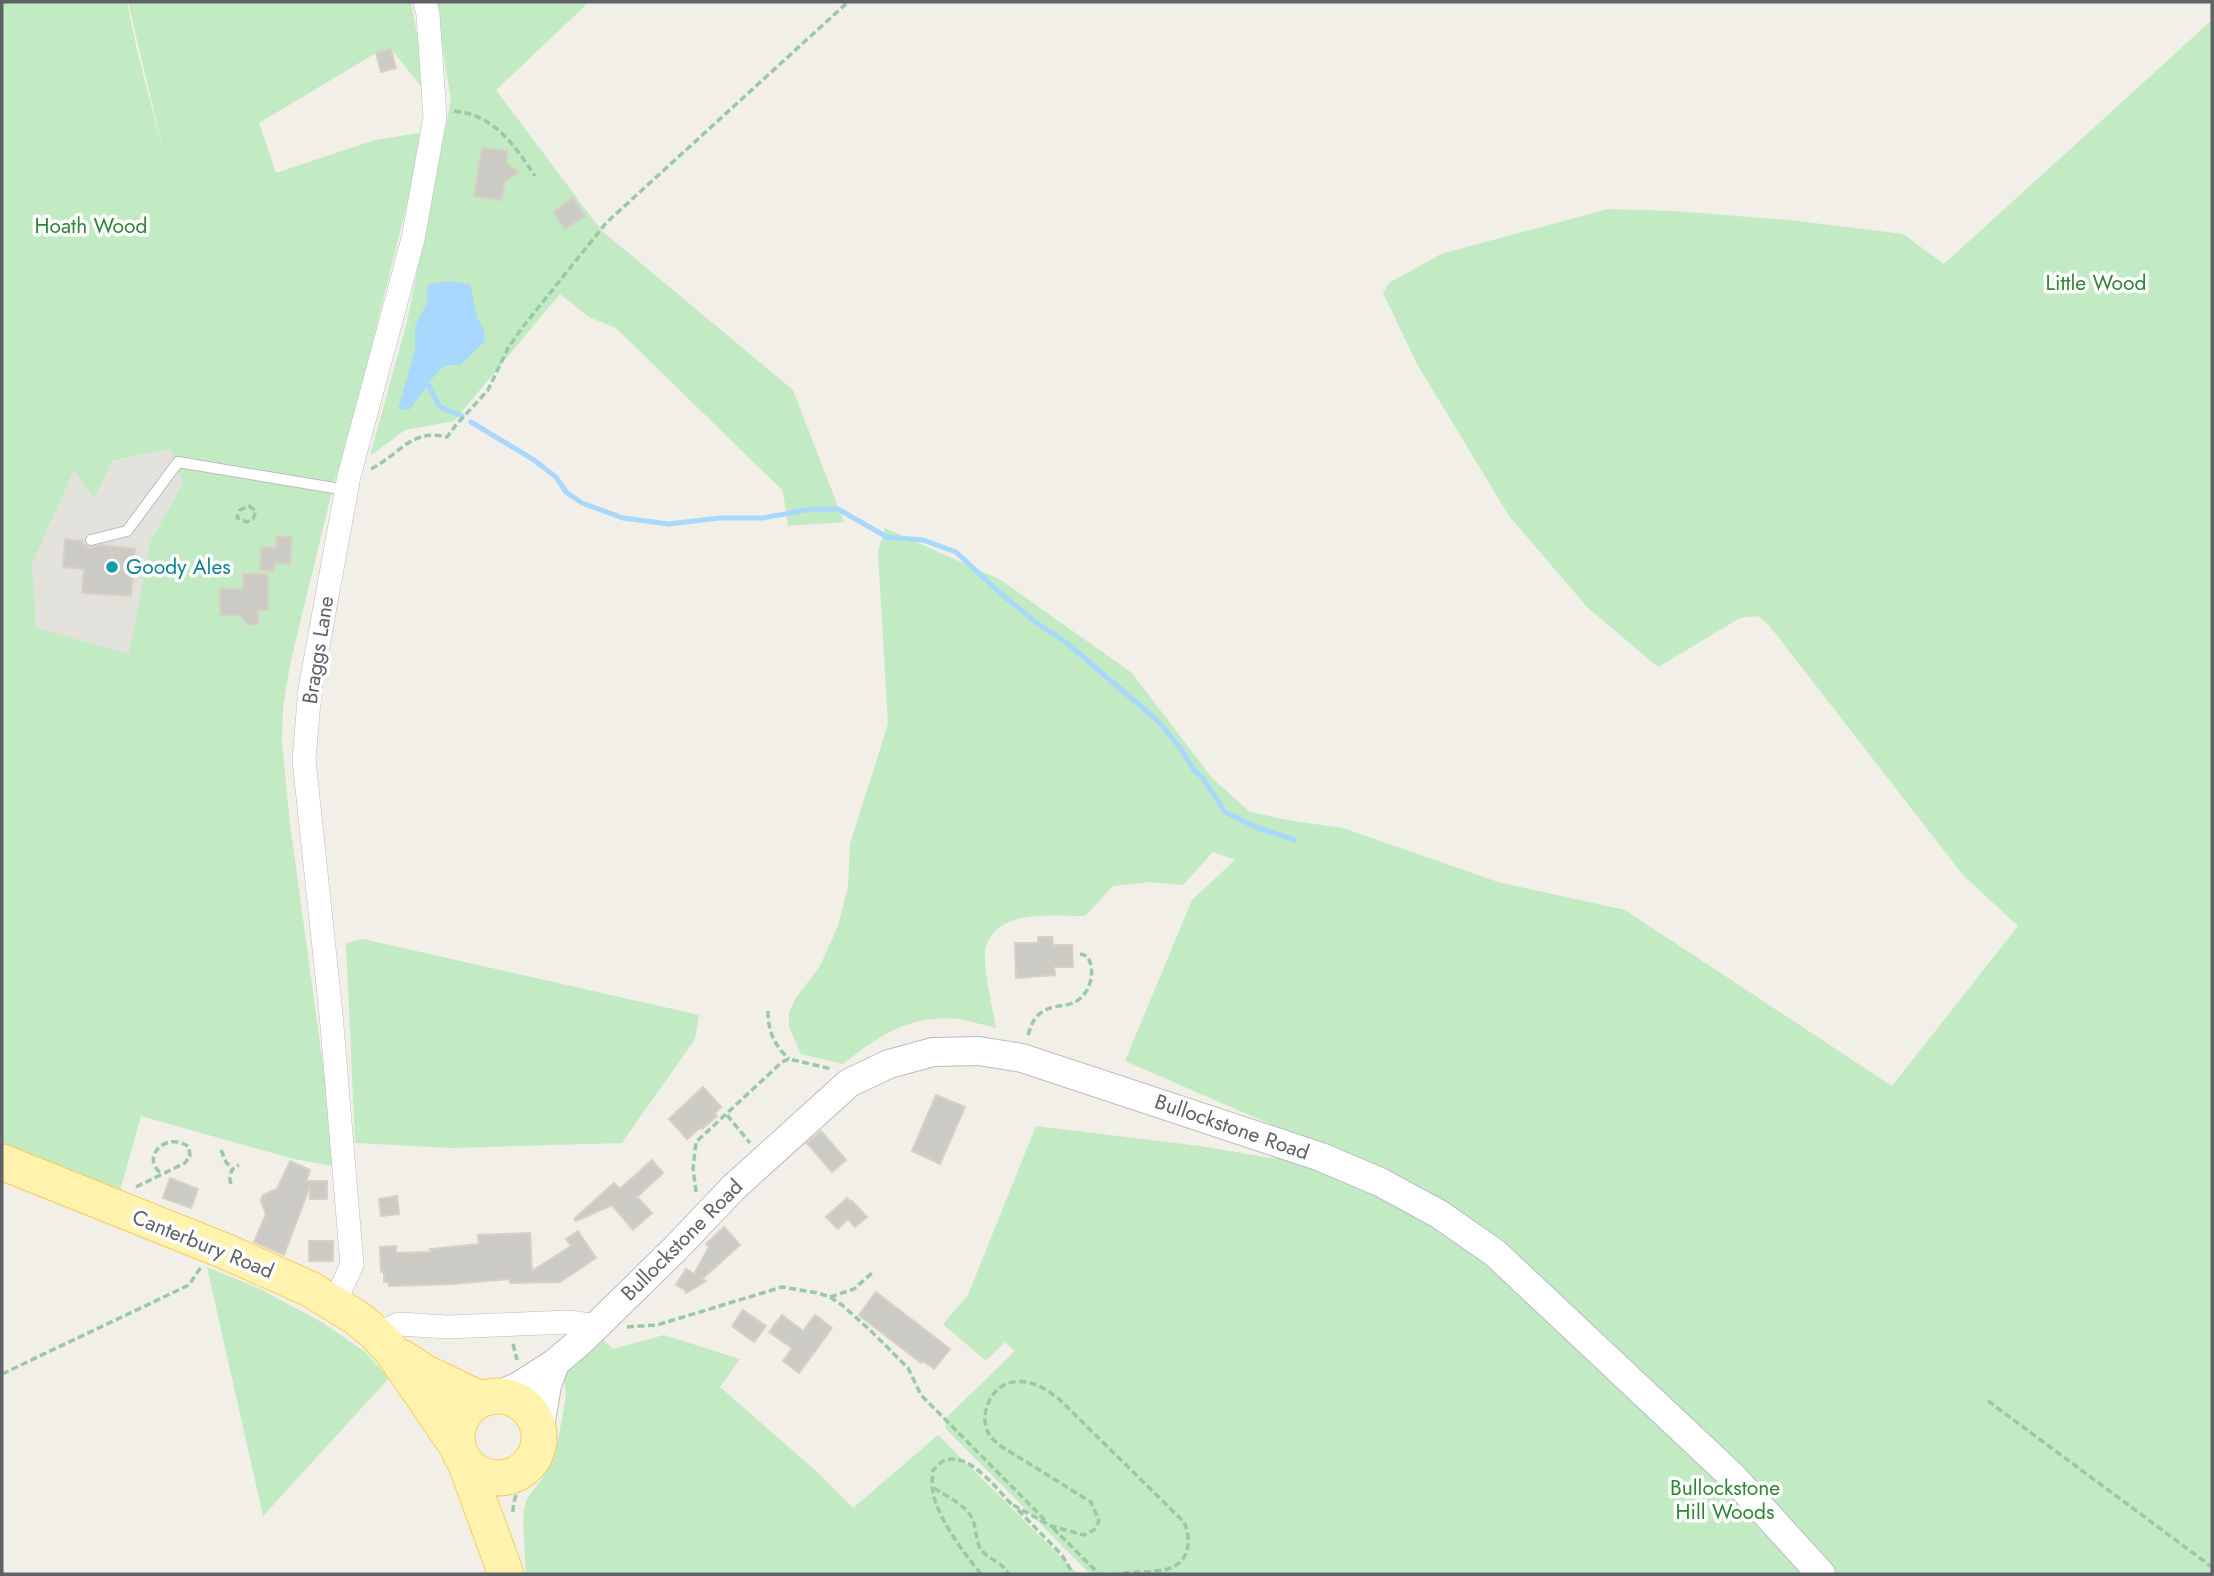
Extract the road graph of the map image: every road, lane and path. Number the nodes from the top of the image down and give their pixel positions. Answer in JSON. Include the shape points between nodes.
{"nodes":[{"id":1,"x":425,"y":2,"type":"edge"},
{"id":2,"x":848,"y":2,"type":"edge"},
{"id":3,"x":435,"y":110,"type":"junction"},
{"id":4,"x":535,"y":176,"type":"dead end"},
{"id":5,"x":348,"y":483,"type":"junction"},
{"id":6,"x":253,"y":519,"type":"joint"},
{"id":7,"x":91,"y":540,"type":"dead end"},
{"id":8,"x":1080,"y":954,"type":"dead end"},
{"id":9,"x":768,"y":1011,"type":"dead end"},
{"id":10,"x":1022,"y":1058,"type":"junction"},
{"id":11,"x":789,"y":1059,"type":"junction"},
{"id":12,"x":849,"y":1083,"type":"junction"},
{"id":13,"x":727,"y":1115,"type":"junction"},
{"id":14,"x":755,"y":1149,"type":"dead end"},
{"id":15,"x":221,"y":1150,"type":"dead end"},
{"id":16,"x":2,"y":1162,"type":"edge"},
{"id":17,"x":239,"y":1166,"type":"dead end"},
{"id":18,"x":232,"y":1169,"type":"junction"},
{"id":19,"x":161,"y":1173,"type":"joint"},
{"id":20,"x":230,"y":1184,"type":"dead end"},
{"id":21,"x":707,"y":1215,"type":"junction"},
{"id":22,"x":205,"y":1242,"type":"junction"},
{"id":23,"x":872,"y":1273,"type":"dead end"},
{"id":24,"x":830,"y":1297,"type":"junction"},
{"id":25,"x":334,"y":1304,"type":"junction"},
{"id":26,"x":603,"y":1320,"type":"junction"},
{"id":27,"x":384,"y":1342,"type":"junction"},
{"id":28,"x":555,"y":1363,"type":"junction"},
{"id":29,"x":2,"y":1374,"type":"edge"},
{"id":30,"x":489,"y":1397,"type":"junction"},
{"id":31,"x":1988,"y":1401,"type":"dead end"},
{"id":32,"x":535,"y":1450,"type":"junction"},
{"id":33,"x":461,"y":1454,"type":"junction"},
{"id":34,"x":932,"y":1487,"type":"junction"},
{"id":35,"x":1013,"y":1505,"type":"junction"},
{"id":36,"x":513,"y":1517,"type":"dead end"},
{"id":37,"x":1051,"y":1526,"type":"junction"},
{"id":38,"x":2212,"y":1567,"type":"edge"},
{"id":39,"x":506,"y":1574,"type":"edge"},
{"id":40,"x":981,"y":1574,"type":"edge"},
{"id":41,"x":1008,"y":1574,"type":"edge"},
{"id":42,"x":1073,"y":1574,"type":"edge"},
{"id":43,"x":1099,"y":1574,"type":"edge"},
{"id":44,"x":1116,"y":1574,"type":"edge"},
{"id":45,"x":1821,"y":1574,"type":"edge"}],
"edges":[{"from":1,"to":3,"type":"street","name":"Braggs Lane"},
{"from":2,"to":5,"type":"path","via":[[606,223],[522,328],[488,390],[447,437],[428,434],[415,439]]},
{"from":3,"to":4,"type":"path","via":[[464,112],[499,128]]},
{"from":3,"to":5,"type":"street","name":"Braggs Lane","via":[[413,239]]},
{"from":5,"to":7,"type":"lane","via":[[178,462],[127,531]]},
{"from":5,"to":25,"type":"street","name":"Braggs Lane","via":[[310,689],[304,760],[352,1265]]},
{"from":6,"to":6,"type":"path","via":[[247,522],[237,516],[249,506],[256,511]]},
{"from":8,"to":10,"type":"path","via":[[1092,963],[1083,996],[1053,1006],[1033,1021]]},
{"from":9,"to":11,"type":"path","via":[[772,1037]]},
{"from":10,"to":12,"type":"street","name":"Bullockstone Road","via":[[979,1051],[933,1052],[889,1064]]},
{"from":10,"to":45,"type":"street","name":"Bullockstone Road","via":[[1321,1157],[1439,1214],[1515,1271],[1732,1476]]},
{"from":11,"to":12,"type":"path","via":[[837,1070]]},
{"from":11,"to":13,"type":"path"},
{"from":12,"to":21,"type":"street","name":"Bullockstone Road"},
{"from":13,"to":14,"type":"path"},
{"from":13,"to":21,"type":"path","via":[[696,1142],[696,1197]]},
{"from":15,"to":18,"type":"path"},
{"from":16,"to":22,"type":"main road","name":"Canterbury Road"},
{"from":17,"to":18,"type":"path"},
{"from":18,"to":20,"type":"path"},
{"from":19,"to":19,"type":"path","via":[[185,1163],[189,1147],[169,1141],[159,1146],[154,1162]]},
{"from":21,"to":26,"type":"street","name":"Bullockstone Road"},
{"from":22,"to":25,"type":"main road","name":"Canterbury Road"},
{"from":22,"to":29,"type":"path","via":[[199,1273],[189,1285]]},
{"from":23,"to":24,"type":"path","via":[[854,1289]]},
{"from":24,"to":26,"type":"path","via":[[782,1287],[657,1325],[624,1327]]},
{"from":24,"to":37,"type":"path","via":[[908,1368],[921,1395]]},
{"from":25,"to":27,"type":"main road","name":"Canterbury Road"},
{"from":26,"to":27,"type":"street","via":[[447,1327],[399,1324]]},
{"from":26,"to":28,"type":"street","name":"Bullockstone Road"},
{"from":27,"to":30,"type":"main road","name":"Canterbury Road","via":[[424,1372]]},
{"from":27,"to":33,"type":"main road","name":"Canterbury Road"},
{"from":28,"to":30,"type":"street","name":"Bullockstone Road","via":[[519,1386]]},
{"from":28,"to":32,"type":"street"},
{"from":30,"to":32,"type":"main road","via":[[522,1403],[536,1421]]},
{"from":30,"to":33,"type":"main road","via":[[466,1410],[460,1420],[456,1433]]},
{"from":31,"to":38,"type":"path"},
{"from":32,"to":33,"type":"main road","via":[[509,1476],[496,1478],[483,1475]]},
{"from":32,"to":36,"type":"path","via":[[539,1463],[520,1485]]},
{"from":32,"to":39,"type":"main road","name":"Canterbury Road","via":[[507,1497]]},
{"from":33,"to":39,"type":"main road","name":"Canterbury Road"},
{"from":34,"to":35,"type":"path","via":[[933,1470],[945,1460],[956,1459],[970,1463]]},
{"from":34,"to":40,"type":"path","via":[[958,1546]]},
{"from":34,"to":41,"type":"path","via":[[970,1514],[979,1547]]},
{"from":35,"to":37,"type":"path"},
{"from":35,"to":42,"type":"path","via":[[1062,1555]]},
{"from":37,"to":43,"type":"path"},
{"from":37,"to":44,"type":"path","via":[[1084,1535],[1094,1530],[1098,1521],[1091,1502],[990,1437],[985,1416],[989,1399],[999,1387],[1014,1381],[1031,1383],[1059,1399],[1184,1522],[1190,1544],[1181,1561],[1169,1569]]}]}
